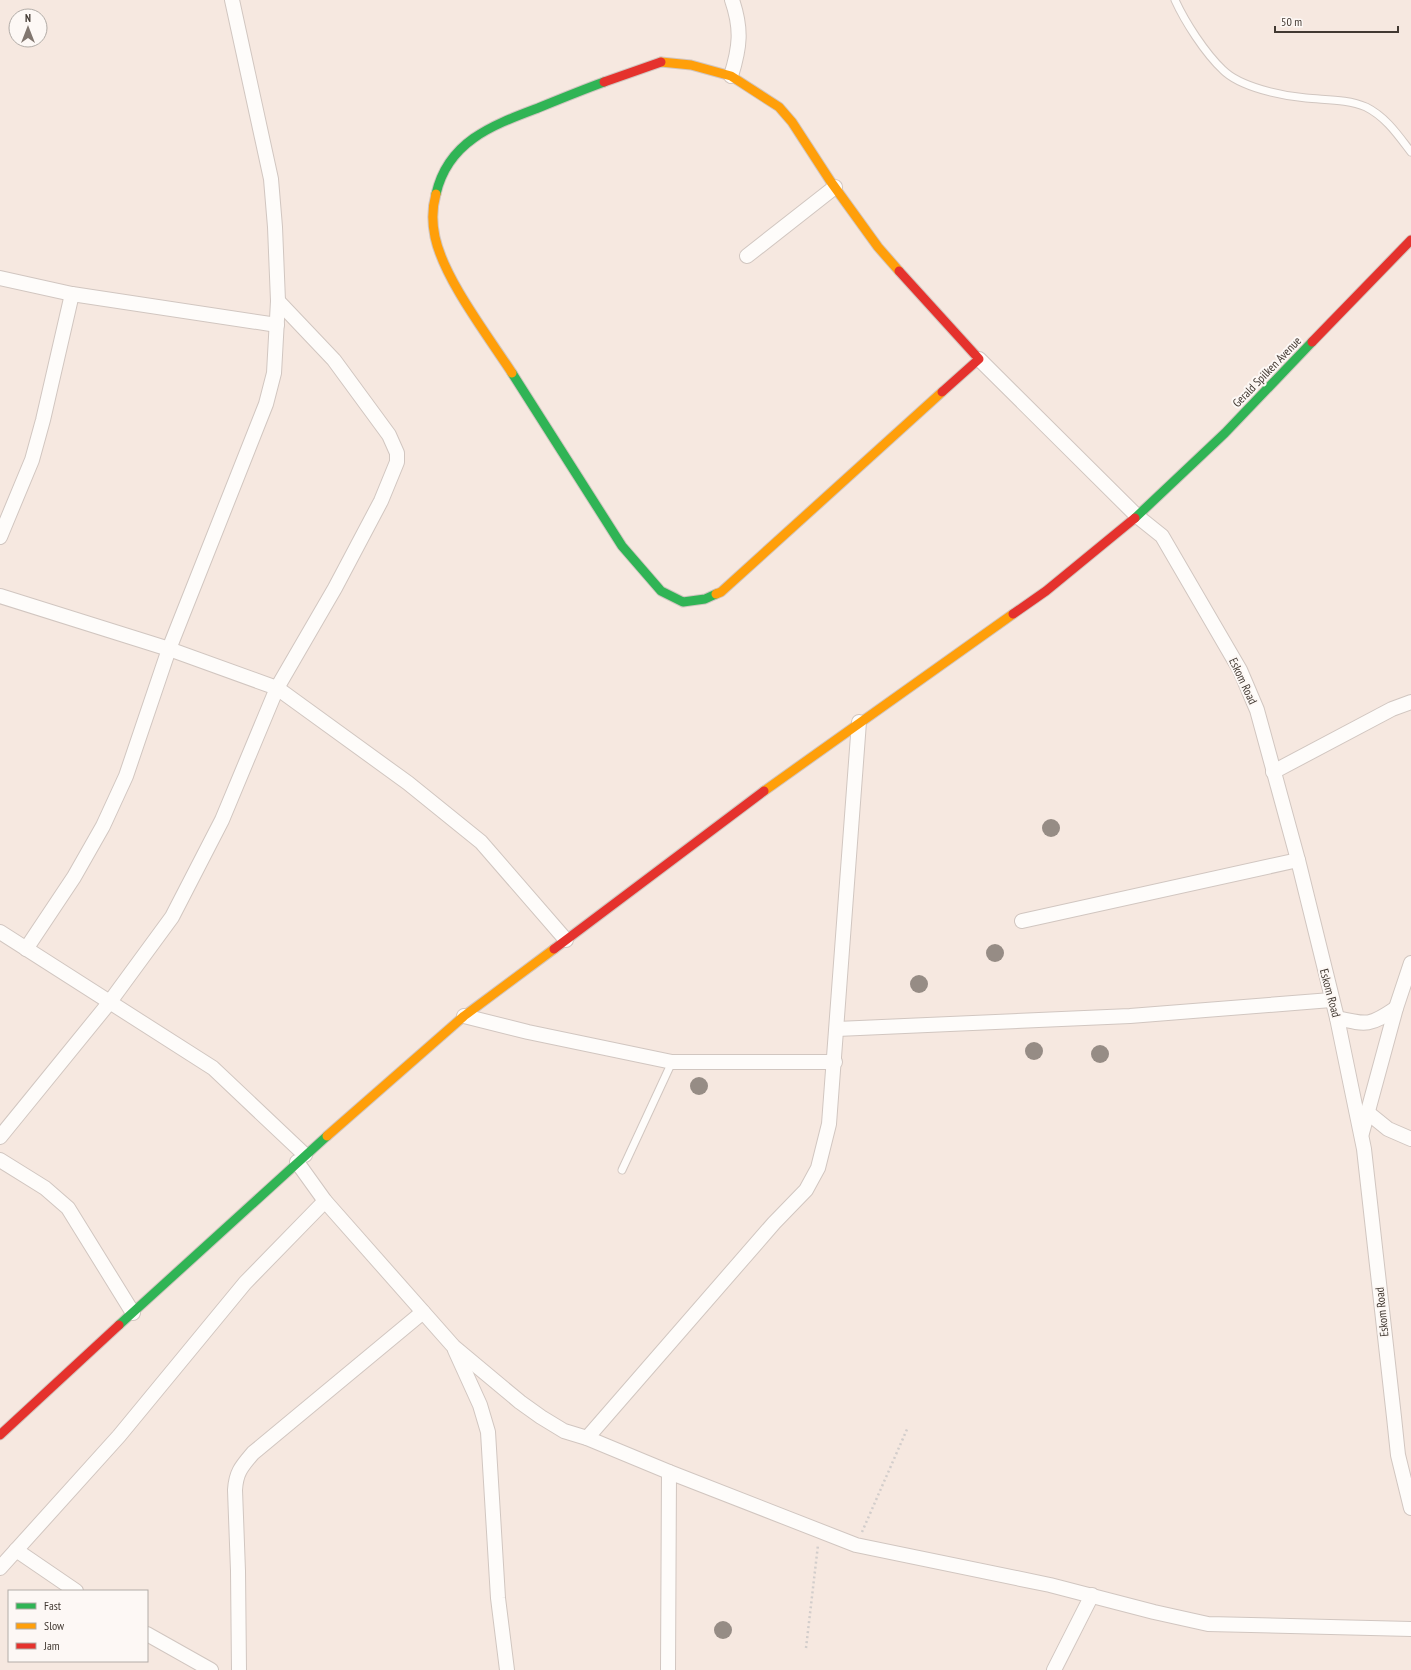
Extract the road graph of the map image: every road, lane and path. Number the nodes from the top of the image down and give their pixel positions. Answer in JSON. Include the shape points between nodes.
{"nodes":[{"id":1,"x":232,"y":0,"type":"edge"},
{"id":2,"x":732,"y":0,"type":"edge"},
{"id":3,"x":1175,"y":0,"type":"edge"},
{"id":4,"x":731,"y":76,"type":"junction"},
{"id":5,"x":1411,"y":152,"type":"edge"},
{"id":6,"x":835,"y":187,"type":"junction"},
{"id":7,"x":1411,"y":240,"type":"edge"},
{"id":8,"x":747,"y":256,"type":"dead end"},
{"id":9,"x":0,"y":278,"type":"edge"},
{"id":10,"x":72,"y":294,"type":"junction"},
{"id":11,"x":278,"y":301,"type":"junction"},
{"id":12,"x":277,"y":325,"type":"junction"},
{"id":13,"x":979,"y":359,"type":"junction"},
{"id":14,"x":1137,"y":516,"type":"junction"},
{"id":15,"x":0,"y":536,"type":"edge"},
{"id":16,"x":0,"y":596,"type":"edge"},
{"id":17,"x":169,"y":649,"type":"junction"},
{"id":18,"x":277,"y":688,"type":"junction"},
{"id":19,"x":1411,"y":702,"type":"edge"},
{"id":20,"x":860,"y":722,"type":"junction"},
{"id":21,"x":1273,"y":772,"type":"junction"},
{"id":22,"x":1298,"y":860,"type":"junction"},
{"id":23,"x":1022,"y":921,"type":"dead end"},
{"id":24,"x":0,"y":932,"type":"edge"},
{"id":25,"x":566,"y":940,"type":"junction"},
{"id":26,"x":26,"y":949,"type":"junction"},
{"id":27,"x":1411,"y":963,"type":"edge"},
{"id":28,"x":1331,"y":1000,"type":"junction"},
{"id":29,"x":109,"y":1002,"type":"junction"},
{"id":30,"x":1396,"y":1008,"type":"junction"},
{"id":31,"x":464,"y":1016,"type":"junction"},
{"id":32,"x":1337,"y":1018,"type":"junction"},
{"id":33,"x":837,"y":1029,"type":"junction"},
{"id":34,"x":672,"y":1062,"type":"junction"},
{"id":35,"x":835,"y":1062,"type":"junction"},
{"id":36,"x":1368,"y":1112,"type":"junction"},
{"id":37,"x":1361,"y":1136,"type":"junction"},
{"id":38,"x":0,"y":1137,"type":"edge"},
{"id":39,"x":1411,"y":1139,"type":"edge"},
{"id":40,"x":301,"y":1159,"type":"junction"},
{"id":41,"x":0,"y":1160,"type":"edge"},
{"id":42,"x":622,"y":1170,"type":"dead end"},
{"id":43,"x":325,"y":1201,"type":"junction"},
{"id":44,"x":423,"y":1312,"type":"junction"},
{"id":45,"x":132,"y":1313,"type":"junction"},
{"id":46,"x":454,"y":1348,"type":"junction"},
{"id":47,"x":908,"y":1427,"type":"dead end"},
{"id":48,"x":0,"y":1435,"type":"edge"},
{"id":49,"x":587,"y":1438,"type":"junction"},
{"id":50,"x":668,"y":1472,"type":"junction"},
{"id":51,"x":1408,"y":1488,"type":"edge"},
{"id":52,"x":1411,"y":1508,"type":"edge"},
{"id":53,"x":820,"y":1531,"type":"junction"},
{"id":54,"x":856,"y":1545,"type":"junction"},
{"id":55,"x":16,"y":1550,"type":"junction"},
{"id":56,"x":0,"y":1568,"type":"edge"},
{"id":57,"x":75,"y":1590,"type":"edge"},
{"id":58,"x":1092,"y":1595,"type":"junction"},
{"id":59,"x":1411,"y":1628,"type":"edge"},
{"id":60,"x":148,"y":1635,"type":"edge"},
{"id":61,"x":806,"y":1648,"type":"dead end"},
{"id":62,"x":211,"y":1670,"type":"edge"},
{"id":63,"x":239,"y":1670,"type":"edge"},
{"id":64,"x":506,"y":1670,"type":"edge"},
{"id":65,"x":668,"y":1670,"type":"edge"},
{"id":66,"x":1054,"y":1670,"type":"edge"}],
"edges":[{"from":1,"to":11,"type":"street","via":[[271,179]]},
{"from":2,"to":4,"type":"street","via":[[739,31],[738,52]]},
{"from":3,"to":5,"type":"lane","via":[[1179,10],[1223,71],[1242,82],[1265,90],[1366,107],[1387,121]]},
{"from":4,"to":6,"type":"street","via":[[780,107]]},
{"from":4,"to":13,"type":"street","via":[[691,65],[661,62],[488,128],[463,145],[447,164],[438,182],[433,211],[434,235],[442,259],[457,287],[622,546],[661,591],[683,602],[705,599],[720,592]]},
{"from":6,"to":8,"type":"street"},
{"from":6,"to":13,"type":"street","via":[[878,247]]},
{"from":7,"to":14,"type":"street","name":"Gerald Spilken Avenue","via":[[1225,433]]},
{"from":9,"to":10,"type":"street"},
{"from":10,"to":12,"type":"street"},
{"from":10,"to":15,"type":"street","via":[[32,460]]},
{"from":11,"to":12,"type":"street"},
{"from":11,"to":18,"type":"street","via":[[334,360],[389,435],[397,453],[397,462],[381,501],[335,588]]},
{"from":12,"to":17,"type":"street","via":[[274,373],[266,404]]},
{"from":13,"to":14,"type":"street","name":"Eskom Road"},
{"from":14,"to":20,"type":"street","name":"Gerald Spilken Avenue","via":[[1046,591]]},
{"from":14,"to":21,"type":"street","name":"Eskom Road","via":[[1162,536],[1240,670],[1256,710]]},
{"from":16,"to":17,"type":"street"},
{"from":17,"to":18,"type":"street"},
{"from":17,"to":26,"type":"street","via":[[126,776],[103,826],[74,877]]},
{"from":18,"to":25,"type":"street","via":[[408,784],[481,842]]},
{"from":18,"to":29,"type":"street","via":[[222,820],[196,873],[172,917]]},
{"from":19,"to":21,"type":"street","via":[[1392,709]]},
{"from":20,"to":25,"type":"street","name":"Gerald Spilken Avenue"},
{"from":20,"to":33,"type":"street"},
{"from":21,"to":22,"type":"street","name":"Eskom Road"},
{"from":22,"to":23,"type":"street"},
{"from":22,"to":28,"type":"street","name":"Eskom Road"},
{"from":24,"to":26,"type":"street"},
{"from":25,"to":31,"type":"street","name":"Gerald Spilken Avenue"},
{"from":26,"to":29,"type":"street"},
{"from":27,"to":30,"type":"street"},
{"from":28,"to":32,"type":"street","name":"Eskom Road"},
{"from":28,"to":33,"type":"street","via":[[1130,1016]]},
{"from":29,"to":38,"type":"street"},
{"from":29,"to":40,"type":"street","via":[[213,1068]]},
{"from":30,"to":32,"type":"street","via":[[1377,1020],[1363,1024]]},
{"from":30,"to":36,"type":"street"},
{"from":31,"to":34,"type":"street","via":[[558,1039]]},
{"from":31,"to":40,"type":"street","name":"Gerald Spilken Avenue"},
{"from":32,"to":37,"type":"street","name":"Eskom Road"},
{"from":33,"to":35,"type":"street"},
{"from":34,"to":35,"type":"street"},
{"from":34,"to":42,"type":"lane"},
{"from":35,"to":49,"type":"street","via":[[824,1149],[818,1168],[806,1190],[774,1223]]},
{"from":36,"to":37,"type":"street"},
{"from":36,"to":39,"type":"street","via":[[1388,1129]]},
{"from":37,"to":51,"type":"street","name":"Eskom Road","via":[[1396,1432]]},
{"from":40,"to":43,"type":"street"},
{"from":40,"to":45,"type":"street","name":"Gerald Spilken Avenue"},
{"from":41,"to":45,"type":"street","via":[[45,1188],[68,1208]]},
{"from":43,"to":44,"type":"street"},
{"from":43,"to":55,"type":"street","via":[[245,1283],[119,1436]]},
{"from":44,"to":46,"type":"street"},
{"from":44,"to":63,"type":"street","via":[[253,1453],[240,1468],[235,1478]]},
{"from":45,"to":48,"type":"street","name":"Gerald Spilken Avenue"},
{"from":46,"to":49,"type":"street","via":[[540,1418],[564,1431]]},
{"from":46,"to":64,"type":"street","via":[[480,1405],[488,1432],[498,1598]]},
{"from":47,"to":54,"type":"path"},
{"from":49,"to":50,"type":"street"},
{"from":50,"to":53,"type":"street"},
{"from":50,"to":65,"type":"street"},
{"from":51,"to":52,"type":"street","name":"Eskom Road"},
{"from":53,"to":54,"type":"street"},
{"from":53,"to":61,"type":"path"},
{"from":54,"to":58,"type":"street","via":[[1050,1584]]},
{"from":55,"to":56,"type":"street"},
{"from":55,"to":57,"type":"street"},
{"from":58,"to":59,"type":"street","via":[[1208,1624]]},
{"from":58,"to":66,"type":"street"},
{"from":60,"to":62,"type":"street"}]}
